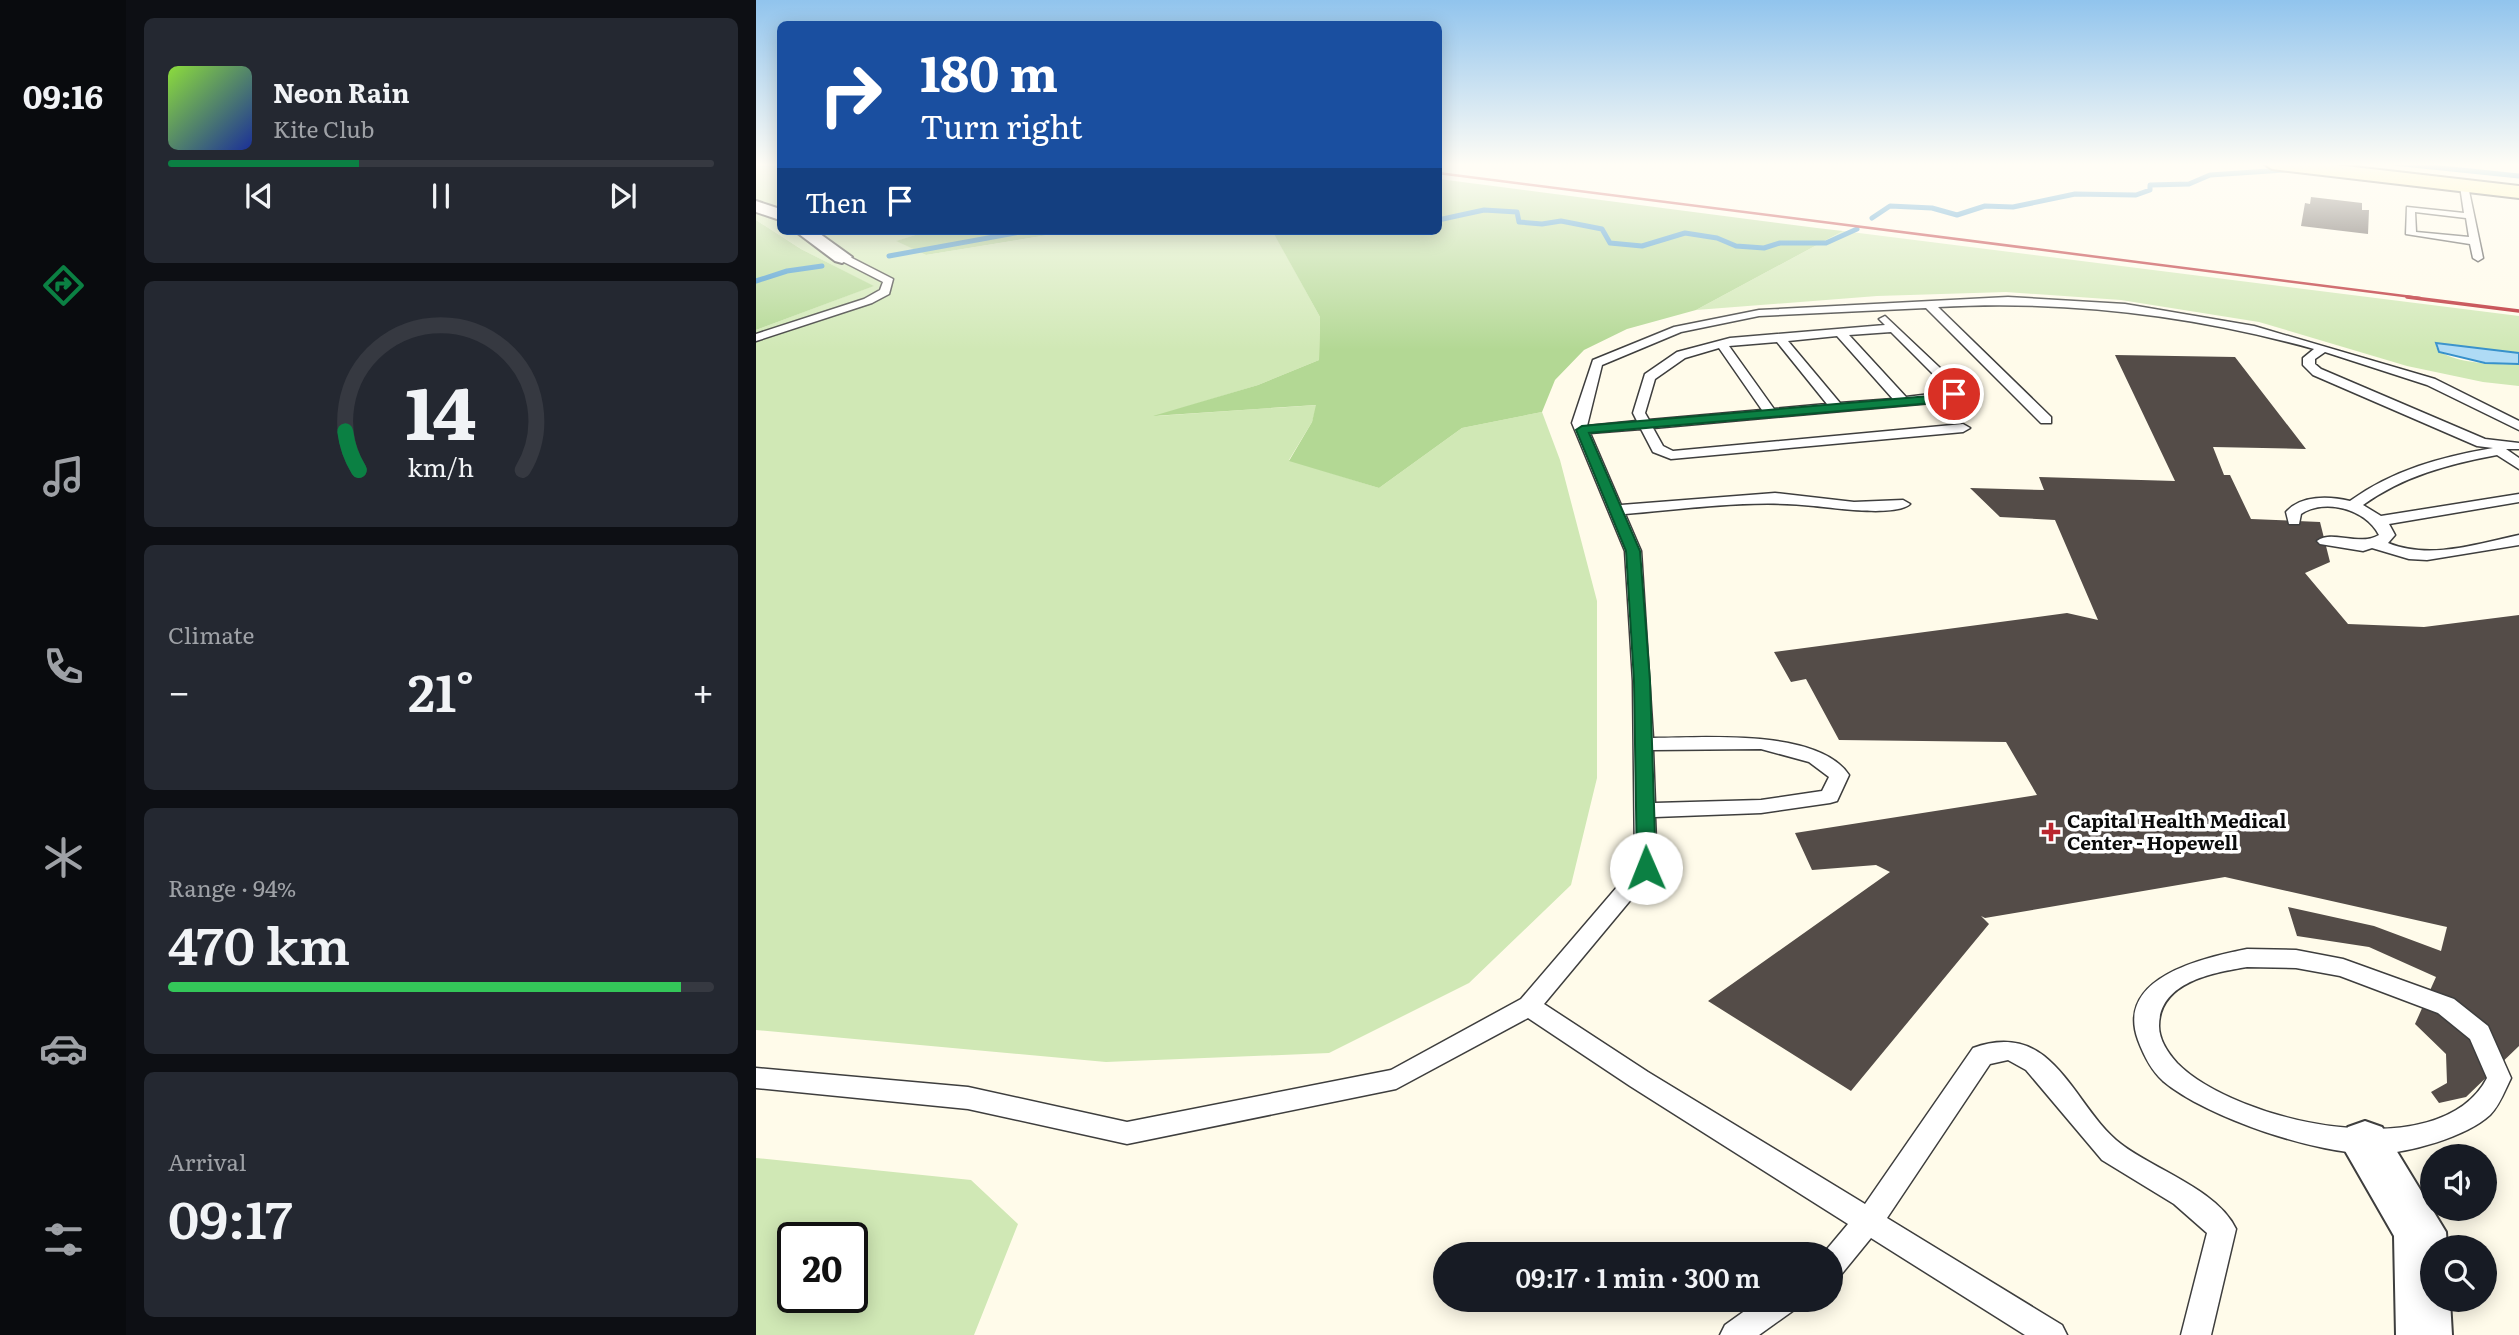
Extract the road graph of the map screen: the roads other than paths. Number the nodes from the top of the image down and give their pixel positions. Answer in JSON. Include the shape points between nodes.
{"nodes":[{"id":1,"x":2411,"y":225,"type":"edge"},
{"id":2,"x":2471,"y":225,"type":"edge"},
{"id":3,"x":810,"y":235,"type":"edge"},
{"id":4,"x":2474,"y":242,"type":"junction"},
{"id":5,"x":842,"y":257,"type":"joint"},
{"id":6,"x":2478,"y":258,"type":"dead end"},
{"id":7,"x":1930,"y":304,"type":"junction"},
{"id":8,"x":1876,"y":308,"type":"junction"},
{"id":9,"x":1894,"y":328,"type":"junction"},
{"id":10,"x":1840,"y":332,"type":"junction"},
{"id":11,"x":756,"y":338,"type":"edge"},
{"id":12,"x":1780,"y":338,"type":"junction"},
{"id":13,"x":1722,"y":344,"type":"junction"},
{"id":14,"x":2324,"y":348,"type":"junction"},
{"id":15,"x":1903,"y":402,"type":"junction"},
{"id":16,"x":1837,"y":408,"type":"junction"},
{"id":17,"x":1770,"y":413,"type":"junction"},
{"id":18,"x":2046,"y":420,"type":"dead end"},
{"id":19,"x":1645,"y":424,"type":"junction"},
{"id":20,"x":2519,"y":426,"type":"edge"},
{"id":21,"x":1963,"y":428,"type":"dead end"},
{"id":22,"x":1582,"y":430,"type":"junction"},
{"id":23,"x":2517,"y":445,"type":"edge"},
{"id":24,"x":2500,"y":451,"type":"junction"},
{"id":25,"x":2519,"y":465,"type":"edge"},
{"id":26,"x":2519,"y":498,"type":"edge"},
{"id":27,"x":1903,"y":505,"type":"dead end"},
{"id":28,"x":2350,"y":508,"type":"junction"},
{"id":29,"x":1616,"y":510,"type":"junction"},
{"id":30,"x":2294,"y":521,"type":"dead end"},
{"id":31,"x":2378,"y":521,"type":"junction"},
{"id":32,"x":2519,"y":540,"type":"edge"},
{"id":33,"x":2325,"y":541,"type":"dead end"},
{"id":34,"x":2373,"y":543,"type":"junction"},
{"id":35,"x":1644,"y":744,"type":"junction"},
{"id":36,"x":1645,"y":810,"type":"junction"},
{"id":37,"x":1529,"y":1006,"type":"junction"},
{"id":38,"x":756,"y":1078,"type":"edge"},
{"id":39,"x":2365,"y":1142,"type":"junction"},
{"id":40,"x":1869,"y":1222,"type":"junction"},
{"id":41,"x":1843,"y":1252,"type":"edge"},
{"id":42,"x":1767,"y":1312,"type":"edge"},
{"id":43,"x":1735,"y":1335,"type":"edge"},
{"id":44,"x":2052,"y":1335,"type":"edge"},
{"id":45,"x":2196,"y":1335,"type":"edge"},
{"id":46,"x":2424,"y":1335,"type":"edge"}],
"edges":[{"from":1,"to":4,"type":"lane","via":[[2411,234]]},
{"from":2,"to":4,"type":"lane"},
{"from":3,"to":5,"type":"street"},
{"from":4,"to":6,"type":"lane"},
{"from":5,"to":11,"type":"lane","via":[[889,281],[886,292]]},
{"from":7,"to":8,"type":"lane"},
{"from":7,"to":14,"type":"lane","via":[[2008,300],[2125,307],[2254,329]]},
{"from":7,"to":18,"type":"lane"},
{"from":8,"to":9,"type":"lane"},
{"from":8,"to":22,"type":"lane","via":[[1759,313],[1678,329],[1597,363],[1579,423]]},
{"from":9,"to":10,"type":"lane"},
{"from":9,"to":15,"type":"lane","via":[[1952,386],[1954,394]]},
{"from":10,"to":12,"type":"lane"},
{"from":10,"to":15,"type":"lane"},
{"from":12,"to":13,"type":"lane"},
{"from":12,"to":16,"type":"lane"},
{"from":13,"to":17,"type":"lane"},
{"from":13,"to":19,"type":"lane","via":[[1681,355],[1648,377],[1639,413]]},
{"from":14,"to":20,"type":"lane","via":[[2431,382]]},
{"from":14,"to":23,"type":"lane","via":[[2309,358],[2317,372],[2482,443]]},
{"from":15,"to":16,"type":"lane"},
{"from":16,"to":17,"type":"lane"},
{"from":17,"to":19,"type":"lane"},
{"from":19,"to":21,"type":"lane","via":[[1658,449],[1671,455]]},
{"from":19,"to":22,"type":"lane"},
{"from":22,"to":29,"type":"lane"},
{"from":23,"to":24,"type":"lane"},
{"from":24,"to":25,"type":"lane"},
{"from":24,"to":28,"type":"lane","via":[[2440,461],[2370,492]]},
{"from":26,"to":31,"type":"lane"},
{"from":27,"to":29,"type":"lane","via":[[1854,506],[1775,497]]},
{"from":28,"to":30,"type":"lane","via":[[2308,504],[2293,512]]},
{"from":28,"to":31,"type":"lane"},
{"from":29,"to":35,"type":"lane","via":[[1633,551]]},
{"from":31,"to":34,"type":"lane","via":[[2387,535]]},
{"from":32,"to":34,"type":"lane","via":[[2418,557]]},
{"from":33,"to":34,"type":"lane","via":[[2348,546]]},
{"from":35,"to":36,"type":"lane"},
{"from":35,"to":36,"type":"lane","via":[[1761,743],[1816,758],[1839,775],[1830,796],[1793,804]]},
{"from":36,"to":37,"type":"lane","via":[[1646,868]]},
{"from":37,"to":38,"type":"lane","via":[[1396,1079],[1127,1133],[968,1098]]},
{"from":37,"to":40,"type":"lane"},
{"from":39,"to":39,"type":"lane","via":[[2427,1134],[2481,1108],[2499,1078],[2480,1032],[2446,1006],[2381,980],[2296,959],[2247,958],[2205,965],[2154,993],[2147,1022],[2157,1056],[2186,1083],[2238,1112]]},
{"from":39,"to":46,"type":"street","via":[[2420,1232]]},
{"from":40,"to":41,"type":"lane"},
{"from":40,"to":44,"type":"lane"},
{"from":40,"to":45,"type":"lane","via":[[1982,1055],[2010,1050],[2035,1063],[2111,1152],[2183,1195],[2222,1229]]},
{"from":42,"to":43,"type":"lane"}]}
